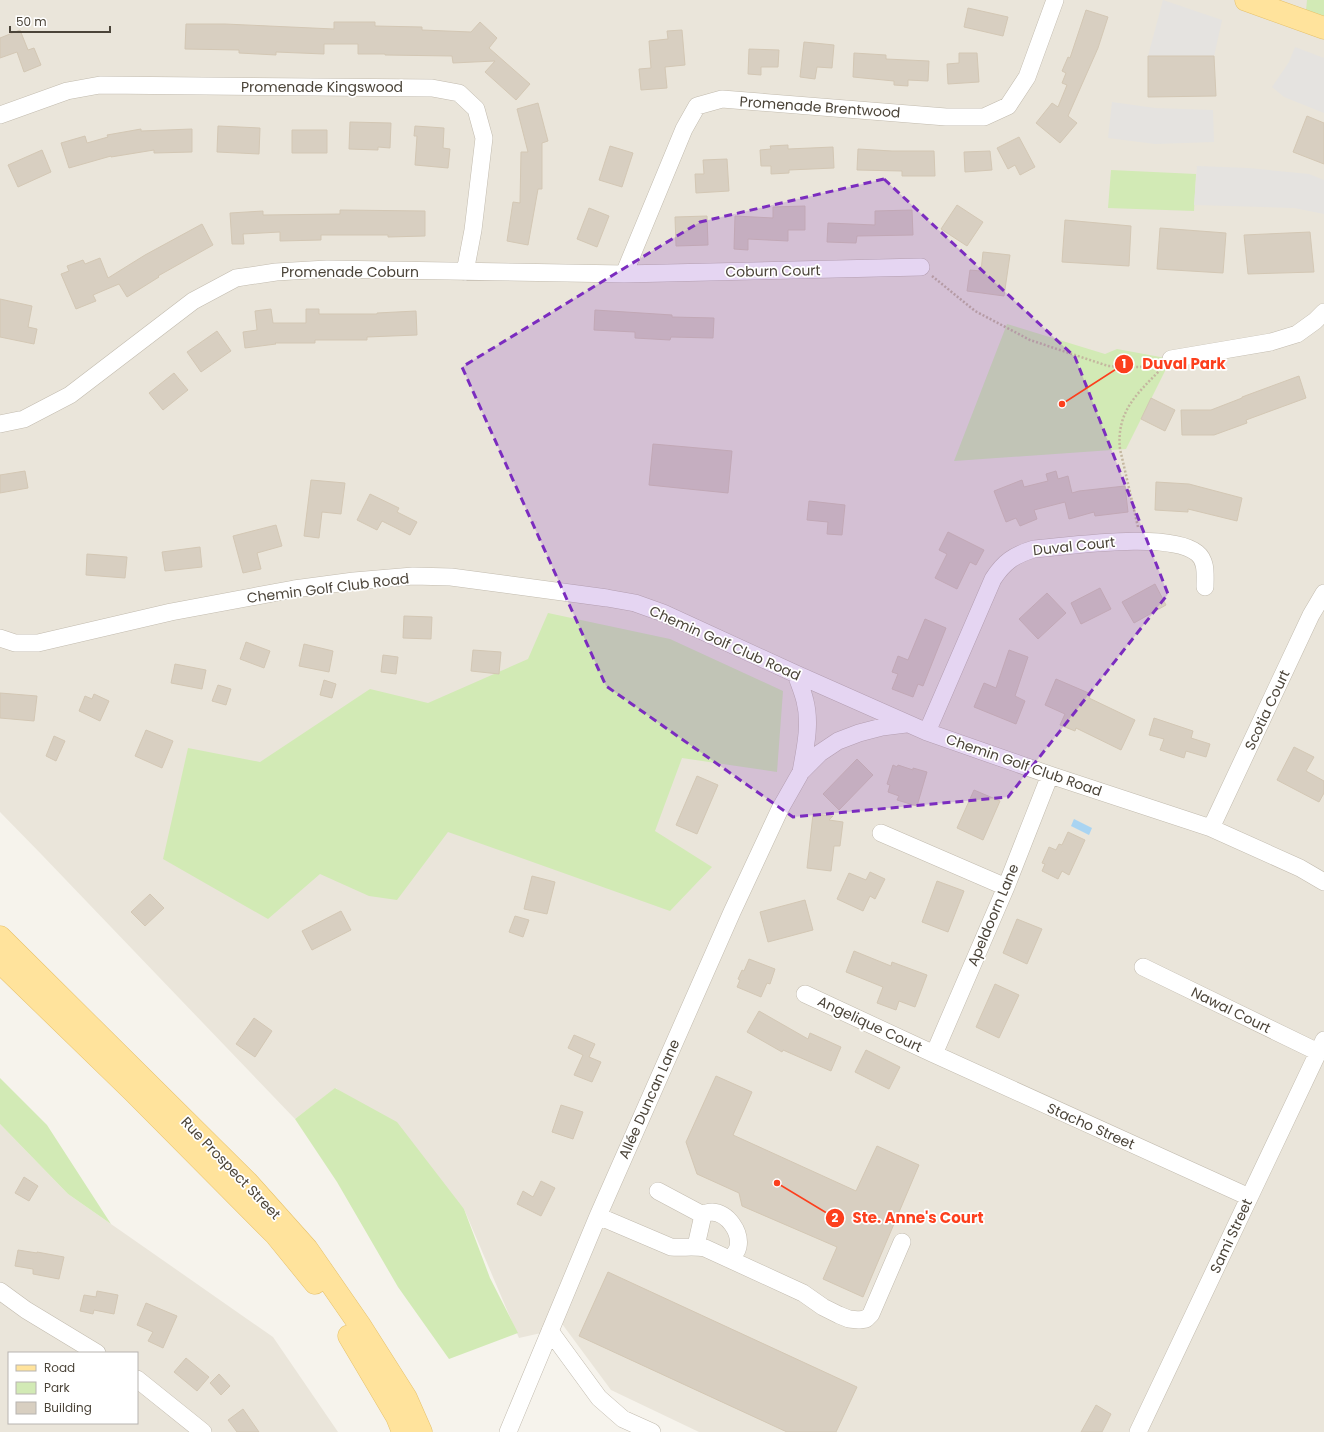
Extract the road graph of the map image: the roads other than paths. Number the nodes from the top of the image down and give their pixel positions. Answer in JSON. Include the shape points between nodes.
{"nodes":[{"id":1,"x":1055,"y":0,"type":"edge"},
{"id":2,"x":1246,"y":0,"type":"edge"},
{"id":3,"x":1324,"y":28,"type":"edge"},
{"id":4,"x":0,"y":115,"type":"edge"},
{"id":5,"x":921,"y":267,"type":"road end"},
{"id":6,"x":465,"y":272,"type":"junction"},
{"id":7,"x":624,"y":274,"type":"junction"},
{"id":8,"x":1324,"y":312,"type":"edge"},
{"id":9,"x":1171,"y":359,"type":"road end"},
{"id":10,"x":0,"y":424,"type":"edge"},
{"id":11,"x":1205,"y":587,"type":"dead end"},
{"id":12,"x":1324,"y":592,"type":"edge"},
{"id":13,"x":0,"y":638,"type":"edge"},
{"id":14,"x":796,"y":674,"type":"junction"},
{"id":15,"x":907,"y":724,"type":"junction"},
{"id":16,"x":927,"y":732,"type":"junction"},
{"id":17,"x":801,"y":772,"type":"junction"},
{"id":18,"x":1050,"y":775,"type":"junction"},
{"id":19,"x":1212,"y":828,"type":"junction"},
{"id":20,"x":881,"y":833,"type":"dead end"},
{"id":21,"x":1324,"y":882,"type":"edge"},
{"id":22,"x":1006,"y":887,"type":"junction"},
{"id":23,"x":0,"y":937,"type":"edge"},
{"id":24,"x":0,"y":962,"type":"edge"},
{"id":25,"x":1143,"y":968,"type":"dead end"},
{"id":26,"x":805,"y":994,"type":"dead end"},
{"id":27,"x":1321,"y":1046,"type":"edge"},
{"id":28,"x":934,"y":1054,"type":"junction"},
{"id":29,"x":658,"y":1191,"type":"dead end"},
{"id":30,"x":1249,"y":1197,"type":"junction"},
{"id":31,"x":703,"y":1215,"type":"junction"},
{"id":32,"x":598,"y":1216,"type":"junction"},
{"id":33,"x":902,"y":1242,"type":"dead end"},
{"id":34,"x":696,"y":1246,"type":"junction"},
{"id":35,"x":729,"y":1259,"type":"junction"},
{"id":36,"x":0,"y":1291,"type":"edge"},
{"id":37,"x":550,"y":1331,"type":"junction"},
{"id":38,"x":94,"y":1352,"type":"edge"},
{"id":39,"x":138,"y":1379,"type":"edge"},
{"id":40,"x":203,"y":1432,"type":"edge"},
{"id":41,"x":403,"y":1432,"type":"edge"},
{"id":42,"x":421,"y":1432,"type":"edge"},
{"id":43,"x":508,"y":1432,"type":"edge"},
{"id":44,"x":652,"y":1432,"type":"edge"},
{"id":45,"x":1138,"y":1432,"type":"edge"}],
"edges":[{"from":1,"to":7,"type":"street","name":"Promenade Brentwood","via":[[1027,77],[1008,106],[984,117],[946,117],[722,99],[697,106],[684,129]]},
{"from":2,"to":3,"type":"main road"},
{"from":4,"to":6,"type":"street","name":"Promenade Kingswood","via":[[67,91],[100,85],[432,88],[459,93],[476,109],[484,138],[473,230]]},
{"from":5,"to":7,"type":"street","name":"Coburn Court"},
{"from":6,"to":7,"type":"street","name":"Promenade Coburn"},
{"from":6,"to":10,"type":"street","name":"Promenade Coburn","via":[[326,269],[236,278],[193,301],[70,395],[24,419]]},
{"from":8,"to":9,"type":"street","via":[[1297,334],[1271,342]]},
{"from":11,"to":16,"type":"street","name":"Duval Court","via":[[1205,565],[1198,554],[1186,546],[1170,543],[1123,541],[1034,549],[1022,553],[1009,560],[993,579]]},
{"from":12,"to":19,"type":"street","name":"Scotia Court"},
{"from":13,"to":14,"type":"street","name":"Chemin Golf Club Road","via":[[15,643],[38,643],[171,612],[294,589],[413,576],[451,577],[608,598],[635,604],[663,613]]},
{"from":14,"to":15,"type":"street","name":"Chemin Golf Club Road"},
{"from":14,"to":17,"type":"street","via":[[806,701],[806,747]]},
{"from":15,"to":16,"type":"street","name":"Chemin Golf Club Road"},
{"from":15,"to":17,"type":"street","via":[[859,733],[838,742],[820,753]]},
{"from":16,"to":18,"type":"street","name":"Chemin Golf Club Road"},
{"from":17,"to":32,"type":"street","name":"Allée Duncan Lane","via":[[758,853]]},
{"from":18,"to":19,"type":"street","name":"Chemin Golf Club Road"},
{"from":18,"to":22,"type":"street","name":"Apeldoorn Lane"},
{"from":19,"to":21,"type":"street","name":"Chemin Golf Club Road","via":[[1300,868]]},
{"from":20,"to":22,"type":"street"},
{"from":22,"to":28,"type":"street","name":"Apeldoorn Lane"},
{"from":23,"to":42,"type":"main road","name":"Rue Prospect Street","via":[[248,1183],[307,1249],[406,1398]]},
{"from":24,"to":41,"type":"main road","name":"Rue Prospect Street","via":[[133,1090],[276,1235],[312,1278],[352,1339]]},
{"from":25,"to":27,"type":"street","name":"Nawal Court"},
{"from":26,"to":28,"type":"street","name":"Angelique Court"},
{"from":27,"to":30,"type":"street","name":"Sami Street"},
{"from":28,"to":30,"type":"street","name":"Stacho Street"},
{"from":29,"to":31,"type":"street"},
{"from":30,"to":45,"type":"street","name":"Sami Street"},
{"from":31,"to":34,"type":"street"},
{"from":31,"to":35,"type":"street","via":[[711,1211],[720,1214],[729,1220],[735,1229],[738,1247],[735,1255]]},
{"from":32,"to":34,"type":"street","via":[[671,1247]]},
{"from":32,"to":37,"type":"street","name":"Allée Duncan Lane"},
{"from":33,"to":35,"type":"street","via":[[872,1314],[866,1319],[859,1320],[838,1315],[803,1293]]},
{"from":34,"to":35,"type":"street"},
{"from":36,"to":38,"type":"street"},
{"from":37,"to":43,"type":"street","name":"Allée Duncan Lane"},
{"from":37,"to":44,"type":"street","via":[[599,1398],[623,1419]]},
{"from":39,"to":40,"type":"street"}]}
